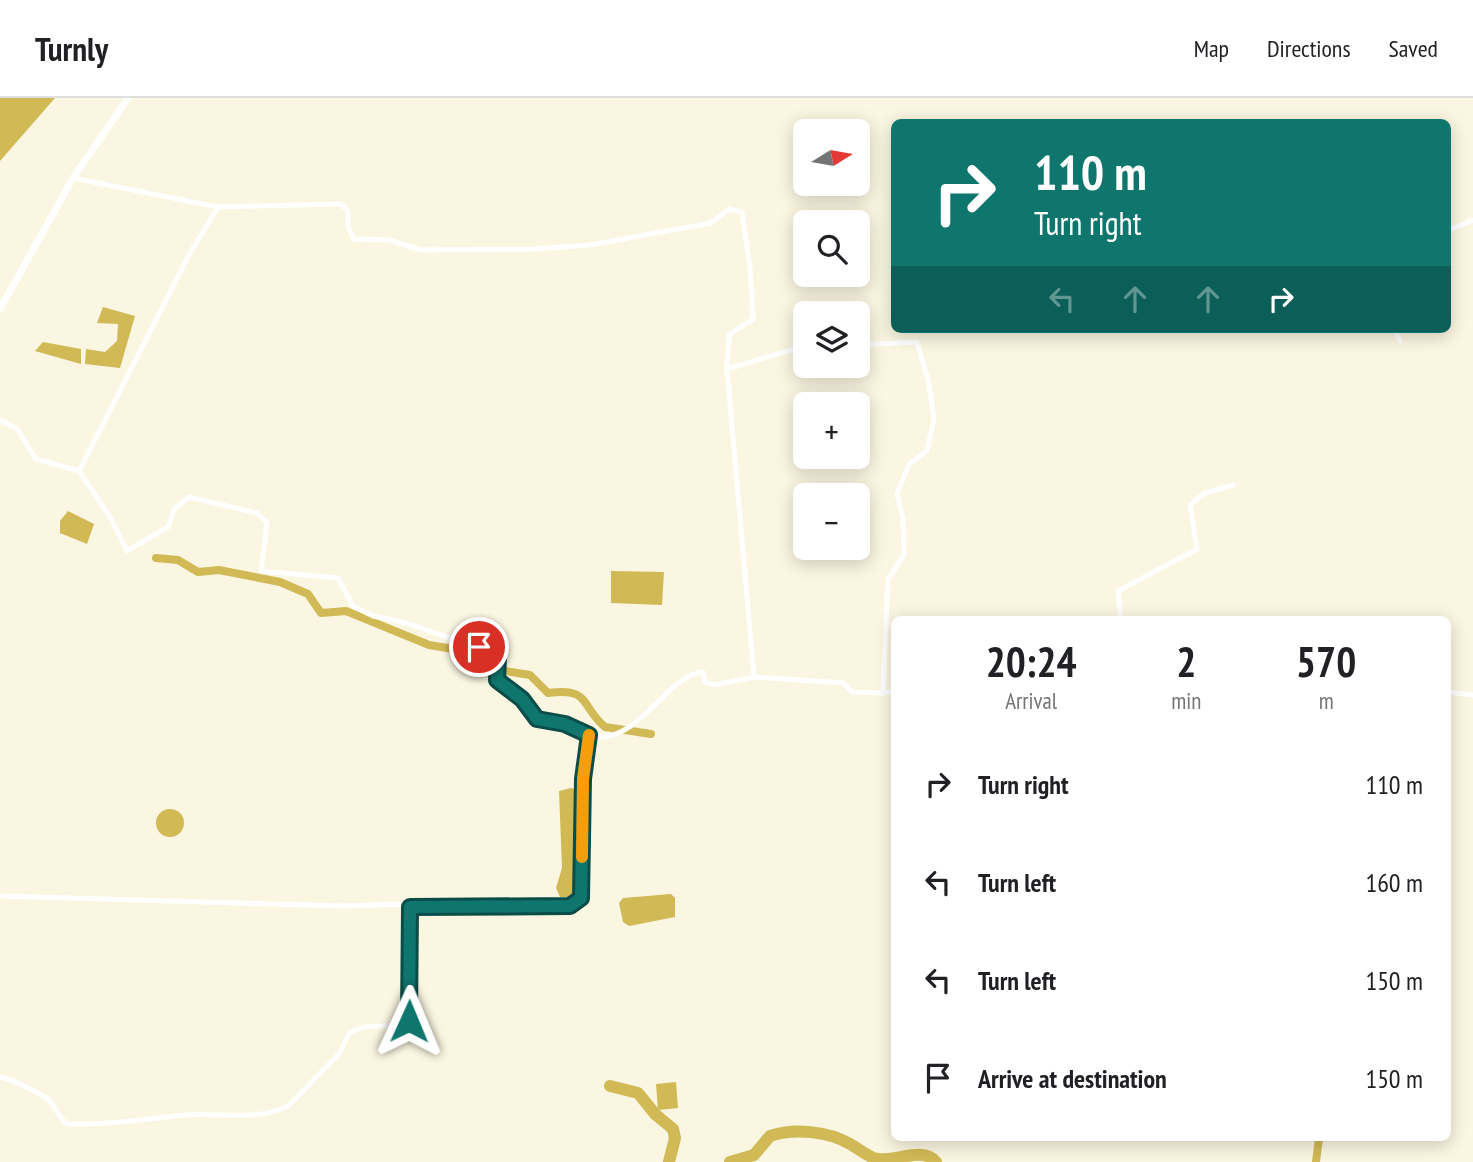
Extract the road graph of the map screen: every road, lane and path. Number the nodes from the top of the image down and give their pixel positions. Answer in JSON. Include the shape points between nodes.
{"nodes":[{"id":1,"x":128,"y":98,"type":"edge"},
{"id":2,"x":73,"y":178,"type":"junction"},
{"id":3,"x":218,"y":207,"type":"junction"},
{"id":4,"x":1473,"y":220,"type":"edge"},
{"id":5,"x":1451,"y":229,"type":"edge"},
{"id":6,"x":0,"y":309,"type":"edge"},
{"id":7,"x":1396,"y":333,"type":"edge"},
{"id":8,"x":1400,"y":341,"type":"dead end"},
{"id":9,"x":870,"y":344,"type":"edge"},
{"id":10,"x":793,"y":349,"type":"edge"},
{"id":11,"x":727,"y":369,"type":"junction"},
{"id":12,"x":0,"y":420,"type":"edge"},
{"id":13,"x":79,"y":471,"type":"junction"},
{"id":14,"x":1233,"y":485,"type":"dead end"},
{"id":15,"x":1121,"y":616,"type":"edge"},
{"id":16,"x":754,"y":677,"type":"junction"},
{"id":17,"x":891,"y":692,"type":"edge"},
{"id":18,"x":1451,"y":692,"type":"edge"},
{"id":19,"x":883,"y":693,"type":"junction"},
{"id":20,"x":1473,"y":695,"type":"edge"},
{"id":21,"x":589,"y":735,"type":"junction"},
{"id":22,"x":0,"y":896,"type":"edge"},
{"id":23,"x":410,"y":907,"type":"junction"},
{"id":24,"x":0,"y":1077,"type":"edge"}],
"edges":[{"from":1,"to":2,"type":"street"},
{"from":2,"to":3,"type":"street"},
{"from":2,"to":6,"type":"street"},
{"from":3,"to":11,"type":"street","via":[[341,204],[348,211],[354,239],[389,240],[421,250],[590,245],[711,223],[729,209],[742,212],[752,319],[729,335]]},
{"from":3,"to":13,"type":"street"},
{"from":4,"to":5,"type":"street"},
{"from":7,"to":8,"type":"street"},
{"from":9,"to":19,"type":"street","via":[[917,342],[934,419],[927,451],[909,464],[897,494],[904,555],[888,579]]},
{"from":10,"to":11,"type":"street"},
{"from":11,"to":16,"type":"street"},
{"from":12,"to":13,"type":"street","via":[[17,429],[36,459]]},
{"from":13,"to":21,"type":"street","via":[[127,551],[168,527],[175,508],[190,496],[257,513],[267,522],[261,571],[338,578],[353,606],[373,616],[489,650],[498,657],[496,676],[537,719]]},
{"from":14,"to":15,"type":"street","via":[[1205,493],[1190,505],[1197,549],[1118,592]]},
{"from":16,"to":19,"type":"street","via":[[844,683],[852,692]]},
{"from":16,"to":21,"type":"street","via":[[715,685],[705,682],[703,672],[692,673],[616,735]]},
{"from":17,"to":19,"type":"street"},
{"from":18,"to":20,"type":"street"},
{"from":21,"to":23,"type":"street","via":[[583,779],[581,898],[577,903]]},
{"from":22,"to":23,"type":"street"},
{"from":23,"to":24,"type":"street","via":[[409,1021],[350,1032],[332,1062],[281,1110],[67,1124],[46,1097]]}]}
